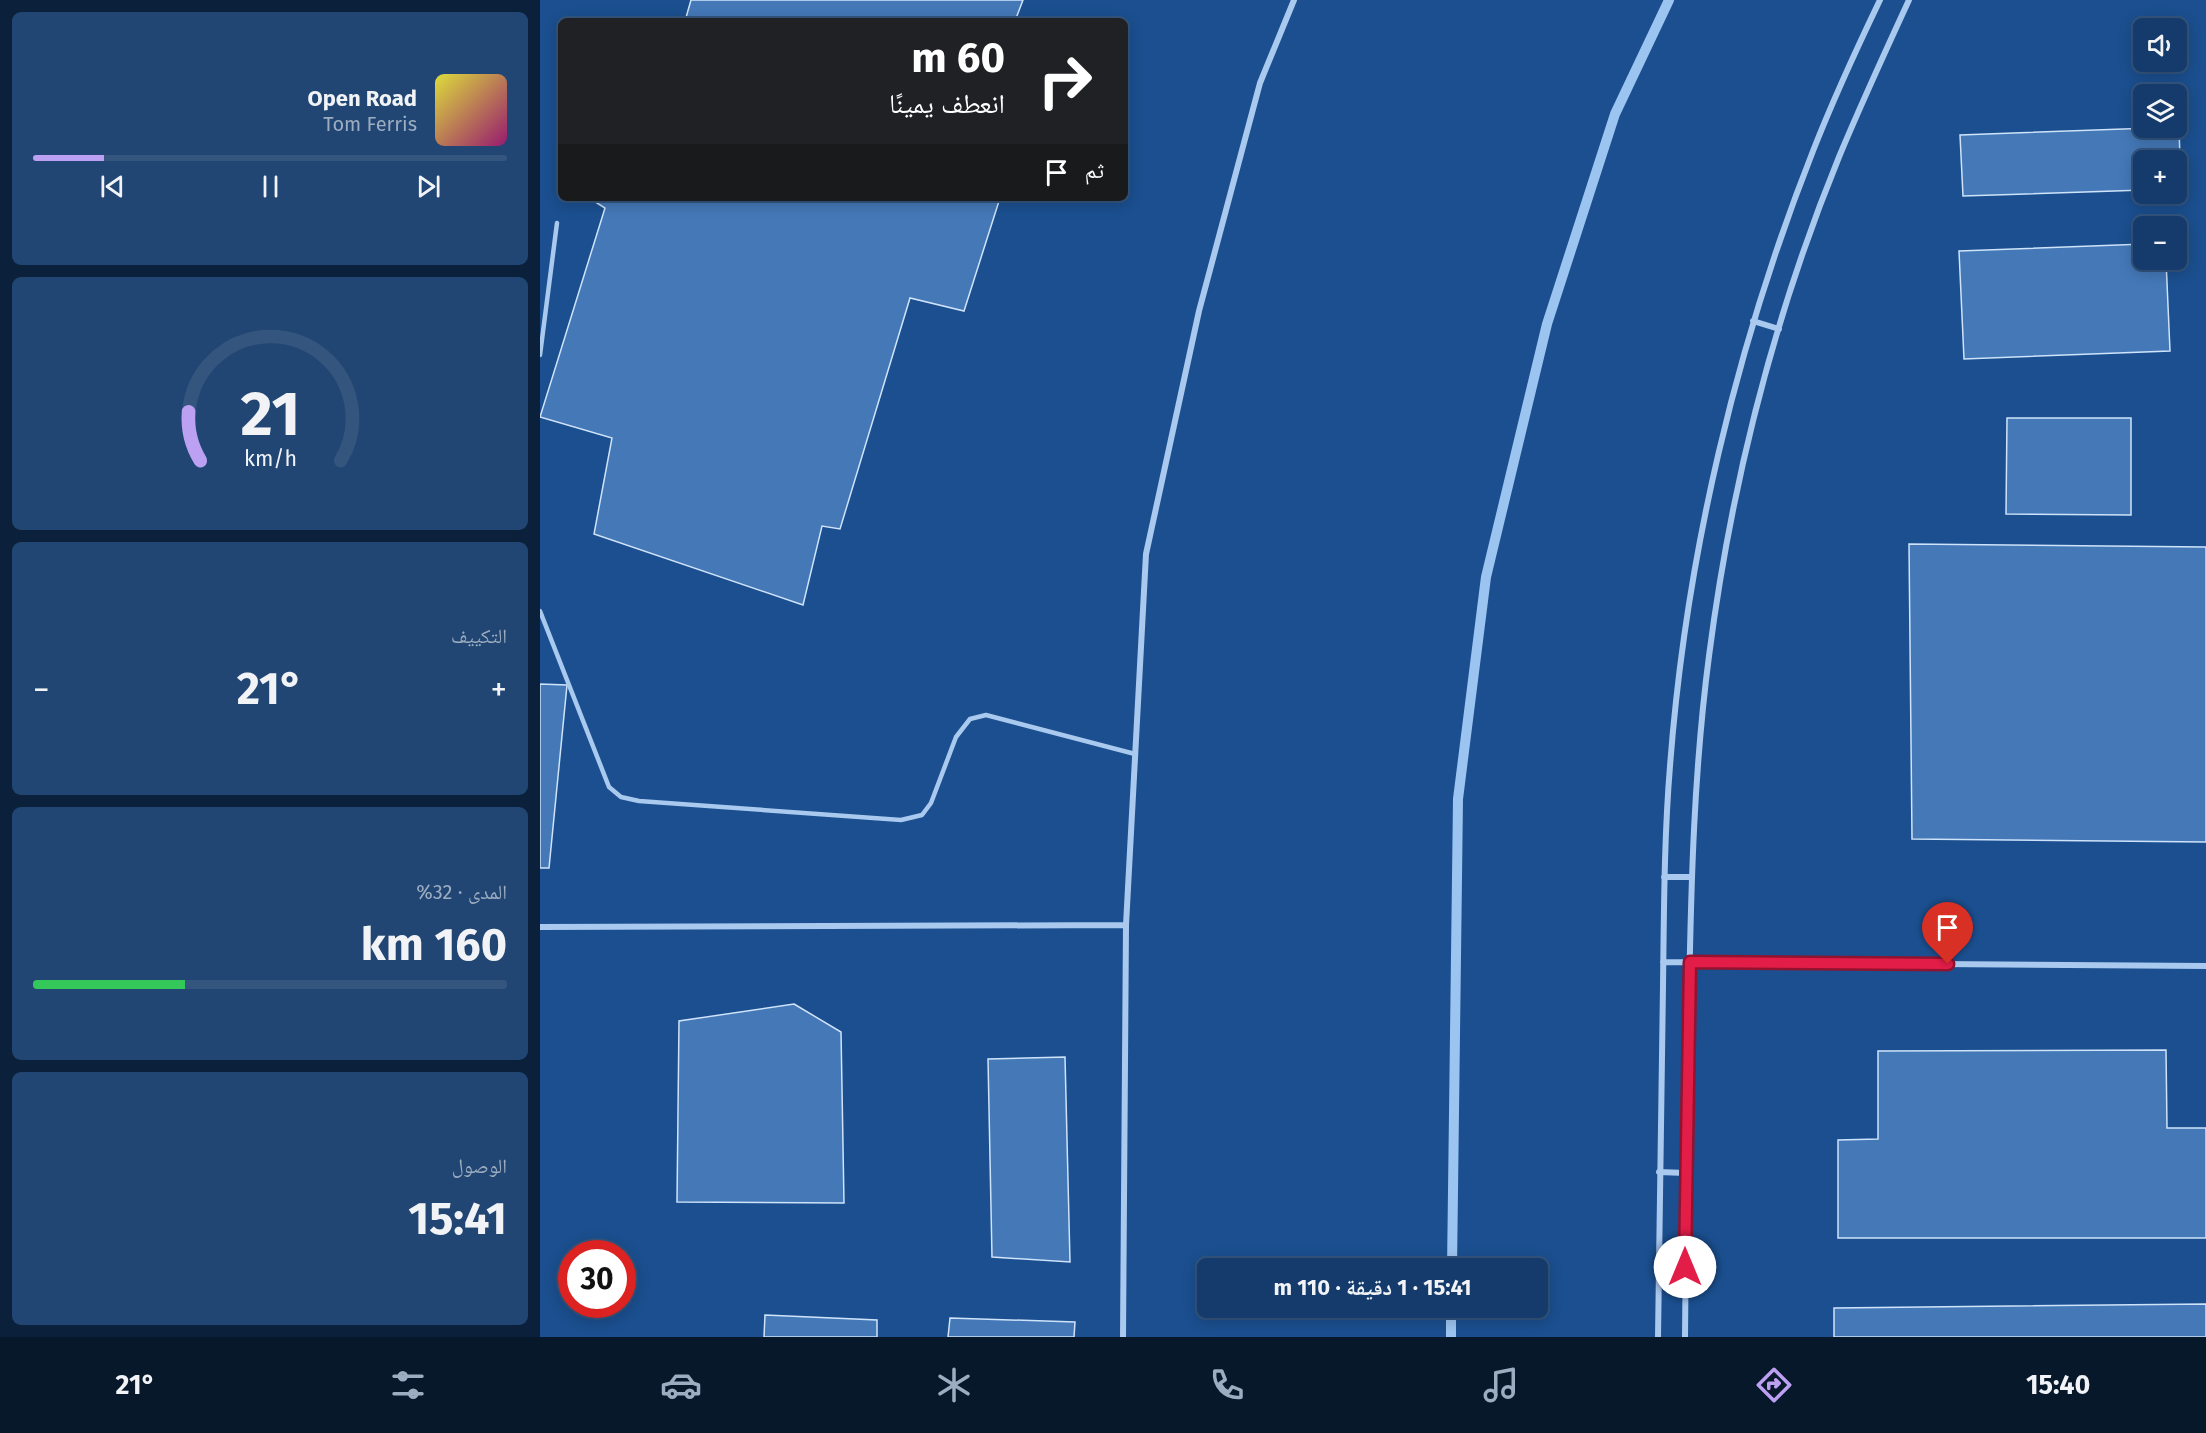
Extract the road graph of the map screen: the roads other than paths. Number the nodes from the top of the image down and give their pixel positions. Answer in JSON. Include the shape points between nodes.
{"nodes":[{"id":1,"x":1294,"y":0,"type":"edge"},
{"id":2,"x":1880,"y":0,"type":"edge"},
{"id":3,"x":1909,"y":0,"type":"edge"},
{"id":4,"x":557,"y":224,"type":"dead end"},
{"id":5,"x":1754,"y":321,"type":"junction"},
{"id":6,"x":1779,"y":329,"type":"junction"},
{"id":7,"x":540,"y":355,"type":"edge"},
{"id":8,"x":540,"y":611,"type":"edge"},
{"id":9,"x":1135,"y":754,"type":"junction"},
{"id":10,"x":1664,"y":877,"type":"junction"},
{"id":11,"x":1690,"y":877,"type":"junction"},
{"id":12,"x":1126,"y":925,"type":"junction"},
{"id":13,"x":540,"y":927,"type":"edge"},
{"id":14,"x":1663,"y":962,"type":"junction"},
{"id":15,"x":1690,"y":962,"type":"junction"},
{"id":16,"x":2206,"y":966,"type":"edge"},
{"id":17,"x":1659,"y":1172,"type":"junction"},
{"id":18,"x":1686,"y":1173,"type":"junction"},
{"id":19,"x":1124,"y":1337,"type":"edge"},
{"id":20,"x":1658,"y":1337,"type":"edge"},
{"id":21,"x":1685,"y":1337,"type":"edge"}],
"edges":[{"from":1,"to":9,"type":"street","via":[[1260,83],[1205,288],[1146,554]]},
{"from":2,"to":5,"type":"street","via":[[1813,150]]},
{"from":3,"to":6,"type":"street","via":[[1838,160]]},
{"from":4,"to":7,"type":"lane"},
{"from":5,"to":6,"type":"street"},
{"from":5,"to":10,"type":"street","via":[[1724,430],[1698,552],[1670,764]]},
{"from":6,"to":11,"type":"street","via":[[1731,524],[1709,655]]},
{"from":8,"to":9,"type":"lane","via":[[609,787],[621,797],[901,820],[922,815],[931,803],[956,736],[969,719],[986,715]]},
{"from":9,"to":12,"type":"street"},
{"from":10,"to":11,"type":"street"},
{"from":10,"to":14,"type":"street"},
{"from":11,"to":15,"type":"street"},
{"from":12,"to":13,"type":"street"},
{"from":12,"to":19,"type":"street"},
{"from":14,"to":15,"type":"street"},
{"from":14,"to":17,"type":"street"},
{"from":15,"to":16,"type":"street"},
{"from":15,"to":18,"type":"street"},
{"from":17,"to":18,"type":"street"},
{"from":17,"to":20,"type":"street"},
{"from":18,"to":21,"type":"street"}]}
